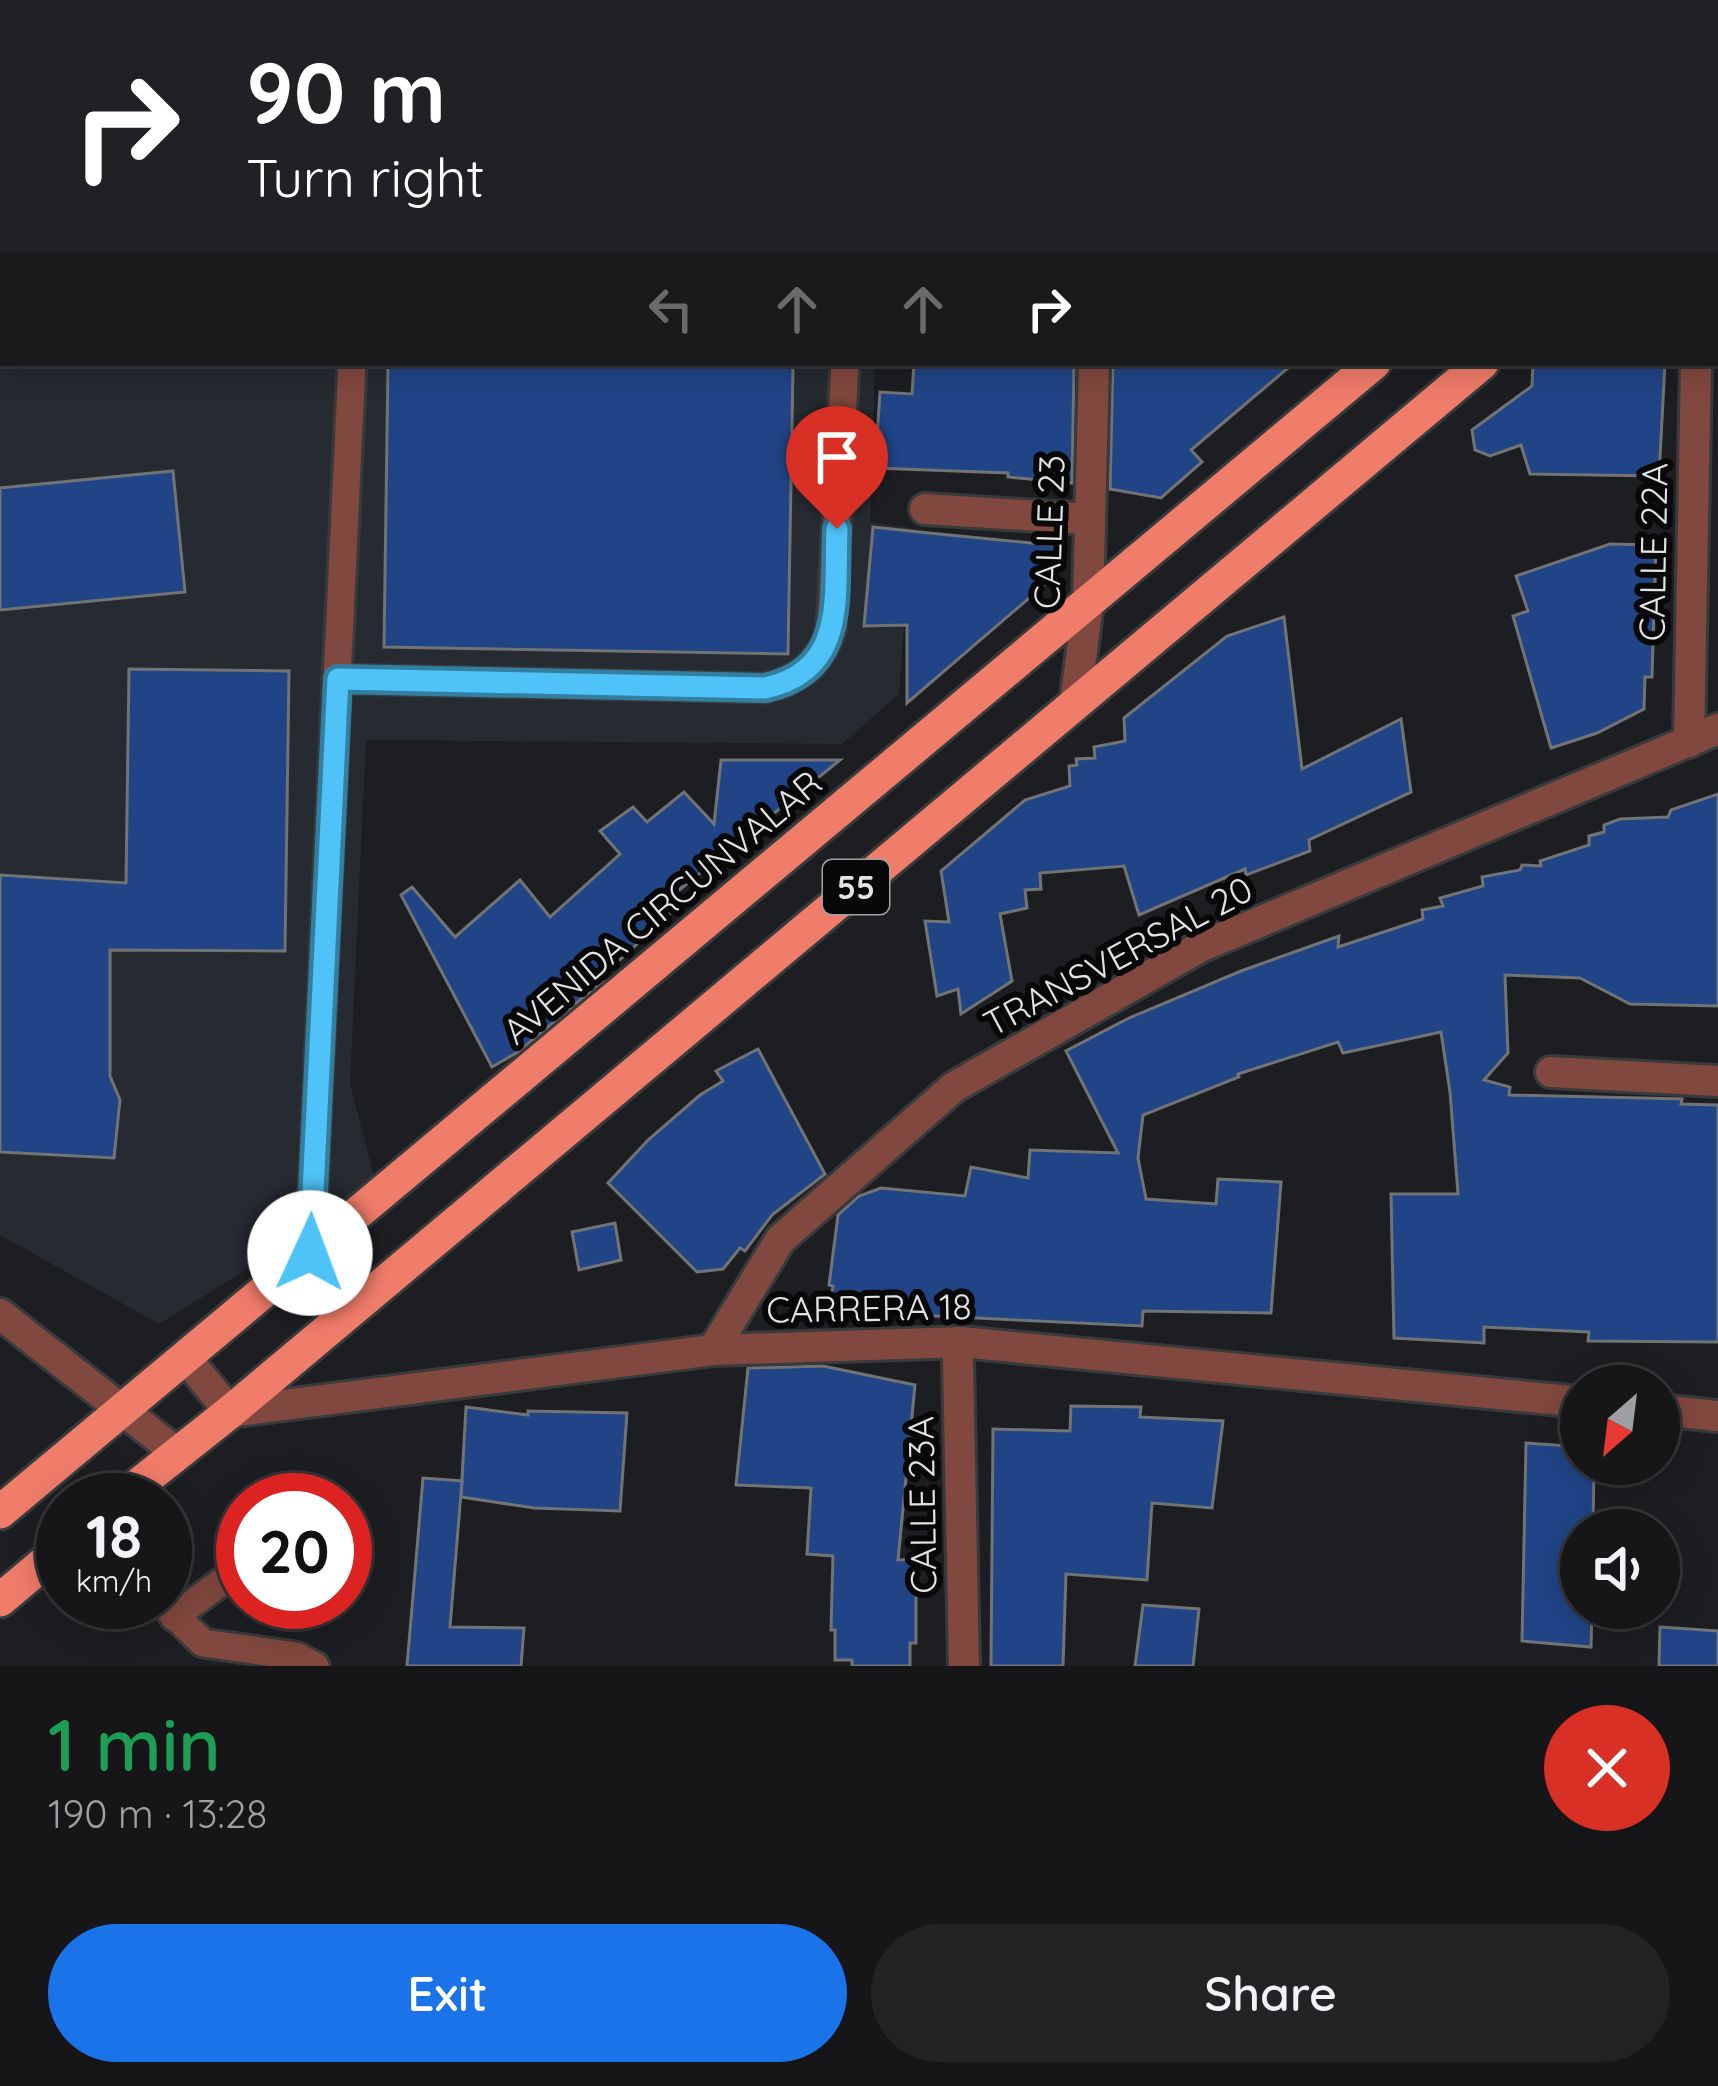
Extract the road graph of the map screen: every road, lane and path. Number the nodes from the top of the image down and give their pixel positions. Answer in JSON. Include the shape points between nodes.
{"nodes":[{"id":1,"x":352,"y":366,"type":"edge"},
{"id":2,"x":845,"y":366,"type":"edge"},
{"id":3,"x":1094,"y":366,"type":"edge"},
{"id":4,"x":1370,"y":366,"type":"edge"},
{"id":5,"x":1478,"y":366,"type":"edge"},
{"id":6,"x":1696,"y":366,"type":"edge"},
{"id":7,"x":925,"y":509,"type":"dead end"},
{"id":8,"x":1088,"y":519,"type":"junction"},
{"id":9,"x":1088,"y":603,"type":"junction"},
{"id":10,"x":338,"y":679,"type":"junction"},
{"id":11,"x":1075,"y":704,"type":"junction"},
{"id":12,"x":1718,"y":729,"type":"edge"},
{"id":13,"x":1689,"y":742,"type":"junction"},
{"id":14,"x":1551,"y":1072,"type":"dead end"},
{"id":15,"x":1718,"y":1081,"type":"edge"},
{"id":16,"x":310,"y":1253,"type":"junction"},
{"id":17,"x":358,"y":1304,"type":"junction"},
{"id":18,"x":0,"y":1314,"type":"edge"},
{"id":19,"x":962,"y":1342,"type":"junction"},
{"id":20,"x":713,"y":1350,"type":"junction"},
{"id":21,"x":185,"y":1357,"type":"junction"},
{"id":22,"x":1560,"y":1400,"type":"edge"},
{"id":23,"x":124,"y":1408,"type":"junction"},
{"id":24,"x":230,"y":1412,"type":"junction"},
{"id":25,"x":1680,"y":1412,"type":"edge"},
{"id":26,"x":1718,"y":1416,"type":"edge"},
{"id":27,"x":176,"y":1452,"type":"junction"},
{"id":28,"x":151,"y":1473,"type":"edge"},
{"id":29,"x":0,"y":1512,"type":"edge"},
{"id":30,"x":36,"y":1567,"type":"edge"},
{"id":31,"x":3,"y":1592,"type":"edge"},
{"id":32,"x":189,"y":1629,"type":"edge"},
{"id":33,"x":315,"y":1666,"type":"edge"},
{"id":34,"x":964,"y":1666,"type":"edge"}],
"edges":[{"from":1,"to":10,"type":"lane"},
{"from":2,"to":10,"type":"lane","via":[[831,631],[800,676],[765,688]]},
{"from":3,"to":8,"type":"street","name":"CALLE 23"},
{"from":4,"to":9,"type":"highway","name":"AVENIDA CIRCUNVALAR","number":"55"},
{"from":5,"to":11,"type":"highway","number":"55"},
{"from":6,"to":13,"type":"street","name":"CALLE 22A"},
{"from":7,"to":8,"type":"street"},
{"from":8,"to":9,"type":"street","name":"CALLE 23"},
{"from":9,"to":11,"type":"street","name":"CALLE 23"},
{"from":9,"to":16,"type":"highway","name":"AVENIDA CIRCUNVALAR","number":"55"},
{"from":10,"to":16,"type":"lane"},
{"from":11,"to":17,"type":"highway","number":"55"},
{"from":12,"to":13,"type":"street","name":"TRANSVERSAL 20"},
{"from":13,"to":20,"type":"street","name":"TRANSVERSAL 20","via":[[1200,947],[954,1087],[780,1240]]},
{"from":14,"to":15,"type":"street"},
{"from":16,"to":17,"type":"lane"},
{"from":16,"to":21,"type":"highway","name":"AVENIDA CIRCUNVALAR","number":"55"},
{"from":17,"to":24,"type":"highway","number":"55"},
{"from":18,"to":23,"type":"street"},
{"from":19,"to":20,"type":"street","name":"CARRERA 18"},
{"from":19,"to":22,"type":"street","name":"CARRERA 18"},
{"from":19,"to":34,"type":"street","name":"CALLE 23A"},
{"from":20,"to":24,"type":"street","name":"CARRERA 18"},
{"from":21,"to":23,"type":"highway","name":"AVENIDA CIRCUNVALAR","number":"55"},
{"from":21,"to":24,"type":"street"},
{"from":23,"to":27,"type":"street"},
{"from":23,"to":29,"type":"highway","name":"AVENIDA CIRCUNVALAR","number":"55"},
{"from":24,"to":27,"type":"highway","number":"55"},
{"from":25,"to":26,"type":"street"},
{"from":27,"to":28,"type":"highway","number":"55"},
{"from":30,"to":31,"type":"highway"},
{"from":32,"to":33,"type":"lane","via":[[203,1643]]}]}
